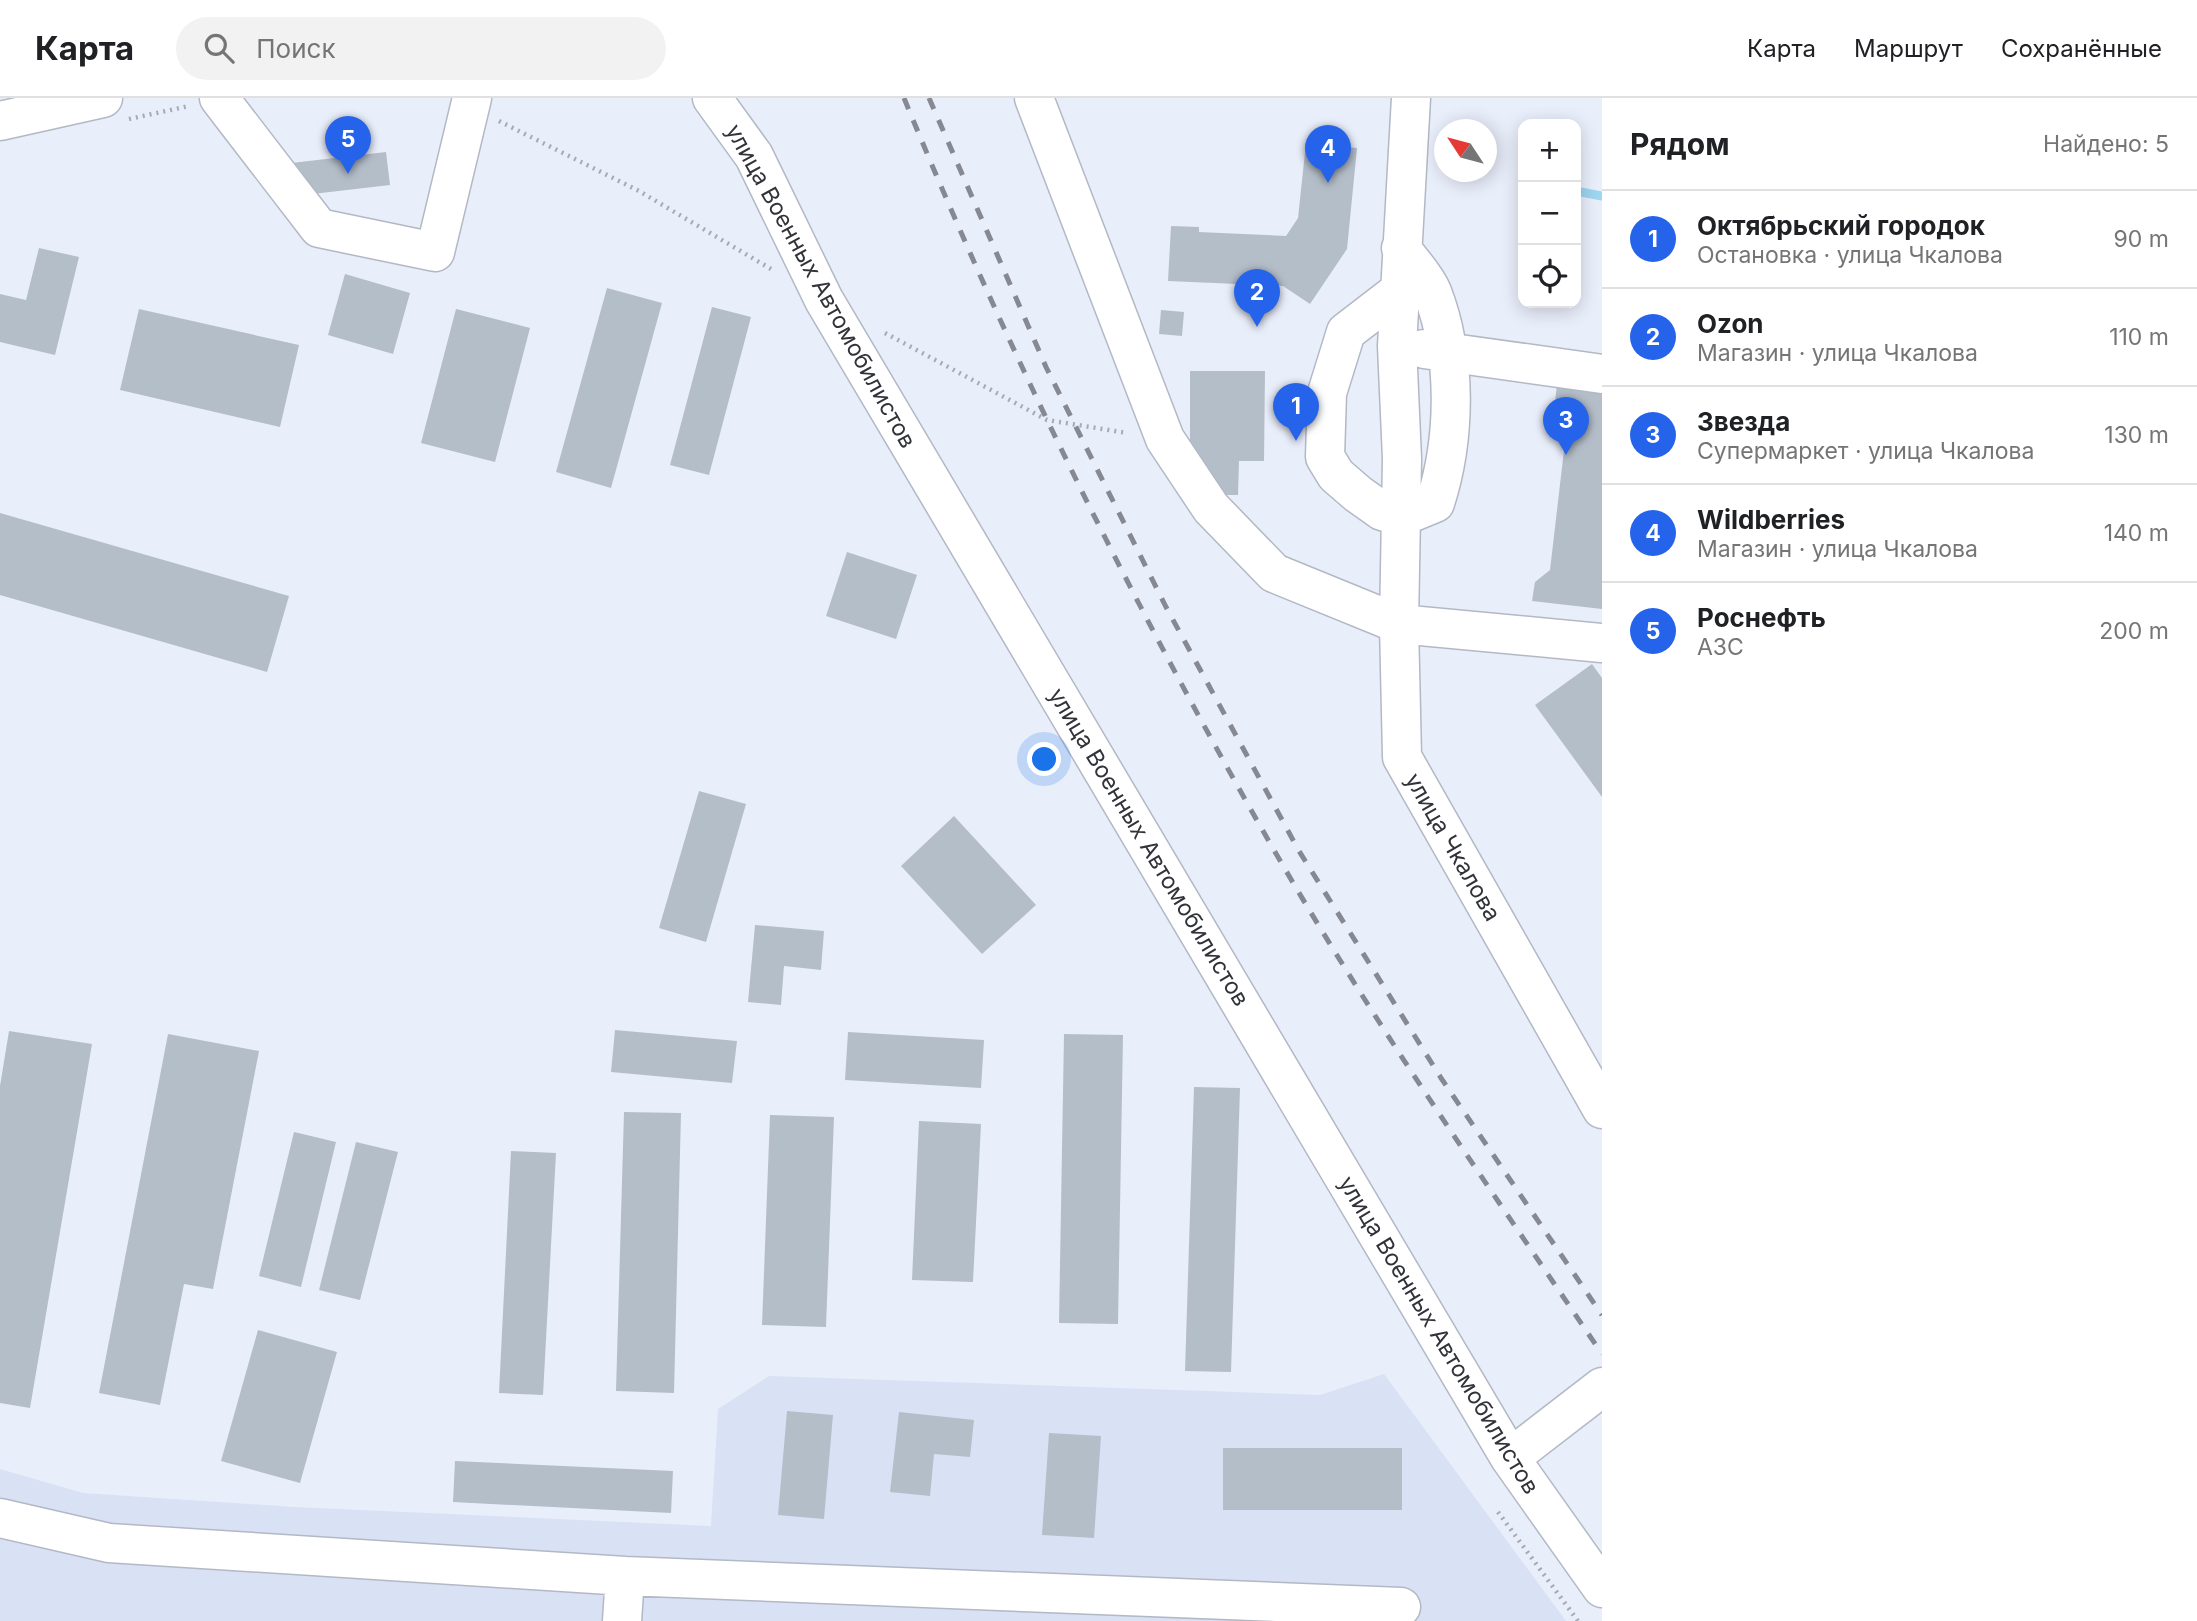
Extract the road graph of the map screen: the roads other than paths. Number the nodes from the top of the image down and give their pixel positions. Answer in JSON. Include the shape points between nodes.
{"nodes":[{"id":1,"x":103,"y":98,"type":"edge"},
{"id":2,"x":219,"y":98,"type":"edge"},
{"id":3,"x":472,"y":98,"type":"edge"},
{"id":4,"x":712,"y":98,"type":"edge"},
{"id":5,"x":1034,"y":98,"type":"edge"},
{"id":6,"x":1411,"y":98,"type":"edge"},
{"id":7,"x":0,"y":121,"type":"edge"},
{"id":8,"x":1401,"y":248,"type":"junction"},
{"id":9,"x":1398,"y":292,"type":"junction"},
{"id":10,"x":1397,"y":346,"type":"junction"},
{"id":11,"x":1448,"y":353,"type":"junction"},
{"id":12,"x":1602,"y":374,"type":"edge"},
{"id":13,"x":1401,"y":517,"type":"junction"},
{"id":14,"x":1399,"y":624,"type":"junction"},
{"id":15,"x":1602,"y":643,"type":"edge"},
{"id":16,"x":1602,"y":1109,"type":"edge"},
{"id":17,"x":1602,"y":1387,"type":"edge"},
{"id":18,"x":1510,"y":1458,"type":"junction"},
{"id":19,"x":0,"y":1518,"type":"edge"},
{"id":20,"x":625,"y":1576,"type":"junction"},
{"id":21,"x":1602,"y":1588,"type":"edge"},
{"id":22,"x":996,"y":1606,"type":"edge"},
{"id":23,"x":1401,"y":1607,"type":"dead end"},
{"id":24,"x":622,"y":1621,"type":"edge"}],
"edges":[{"from":1,"to":7,"type":"street"},
{"from":2,"to":3,"type":"street","via":[[319,228],[435,252]]},
{"from":4,"to":18,"type":"street","name":"улица Военных Автомобилистов","via":[[754,156],[824,300]]},
{"from":5,"to":14,"type":"street","via":[[1165,439],[1211,508],[1274,573]]},
{"from":6,"to":8,"type":"street","name":"улица Чкалова"},
{"from":8,"to":9,"type":"street","name":"улица Чкалова"},
{"from":8,"to":11,"type":"street","via":[[1431,290]]},
{"from":9,"to":10,"type":"street","name":"улица Чкалова"},
{"from":9,"to":13,"type":"street","via":[[1346,332],[1327,393],[1325,457],[1336,475],[1358,494],[1382,512]]},
{"from":10,"to":11,"type":"street"},
{"from":10,"to":13,"type":"street","name":"улица Чкалова"},
{"from":11,"to":12,"type":"street"},
{"from":11,"to":13,"type":"street","via":[[1447,468],[1435,503]]},
{"from":13,"to":14,"type":"street","name":"улица Чкалова"},
{"from":14,"to":15,"type":"street"},
{"from":14,"to":16,"type":"street","name":"улица Чкалова","via":[[1402,757]]},
{"from":17,"to":18,"type":"street"},
{"from":18,"to":21,"type":"street","name":"улица Военных Автомобилистов"},
{"from":19,"to":20,"type":"street","via":[[109,1543]]},
{"from":20,"to":22,"type":"street"},
{"from":20,"to":24,"type":"street"},
{"from":22,"to":23,"type":"street"}]}
